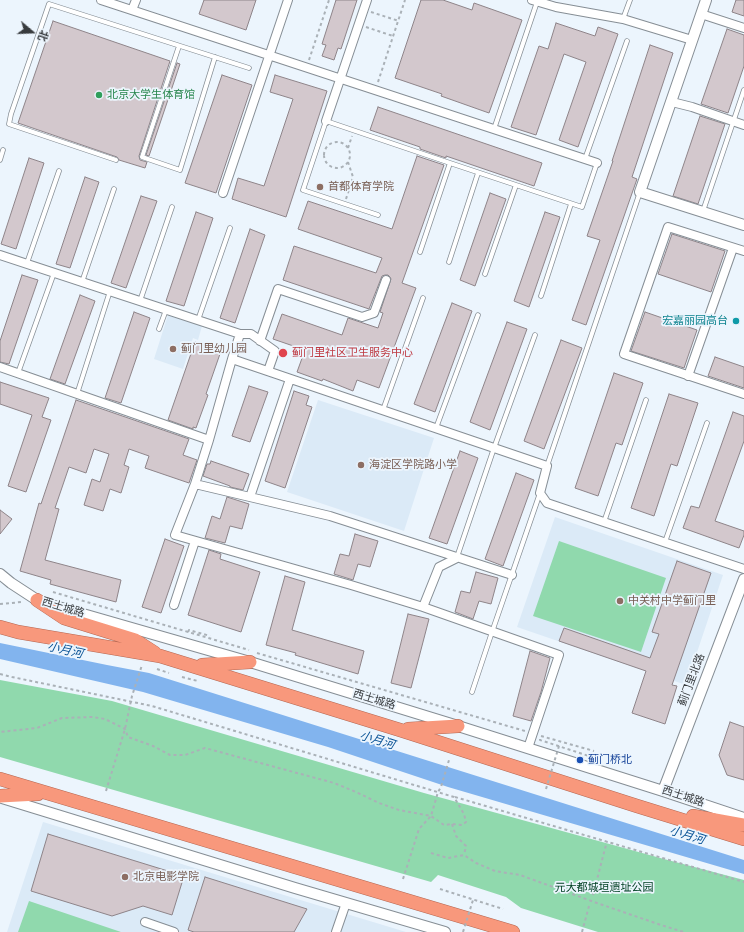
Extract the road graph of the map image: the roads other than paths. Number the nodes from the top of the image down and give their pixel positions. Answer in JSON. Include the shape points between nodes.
{"nodes":[{"id":1,"x":101,"y":0,"type":"edge"},
{"id":2,"x":136,"y":0,"type":"edge"},
{"id":3,"x":288,"y":0,"type":"edge"},
{"id":4,"x":367,"y":0,"type":"edge"},
{"id":5,"x":630,"y":0,"type":"edge"},
{"id":6,"x":706,"y":0,"type":"edge"},
{"id":7,"x":534,"y":1,"type":"edge"},
{"id":8,"x":50,"y":2,"type":"edge"},
{"id":9,"x":132,"y":10,"type":"junction"},
{"id":10,"x":701,"y":14,"type":"junction"},
{"id":11,"x":623,"y":19,"type":"junction"},
{"id":12,"x":744,"y":28,"type":"edge"},
{"id":13,"x":692,"y":40,"type":"junction"},
{"id":14,"x":627,"y":41,"type":"dead end"},
{"id":15,"x":179,"y":46,"type":"junction"},
{"id":16,"x":270,"y":55,"type":"junction"},
{"id":17,"x":215,"y":57,"type":"junction"},
{"id":18,"x":249,"y":68,"type":"dead end"},
{"id":19,"x":341,"y":79,"type":"junction"},
{"id":20,"x":744,"y":90,"type":"edge"},
{"id":21,"x":672,"y":102,"type":"junction"},
{"id":22,"x":326,"y":121,"type":"junction"},
{"id":23,"x":734,"y":121,"type":"junction"},
{"id":24,"x":744,"y":125,"type":"edge"},
{"id":25,"x":494,"y":129,"type":"junction"},
{"id":26,"x":3,"y":150,"type":"dead end"},
{"id":27,"x":586,"y":159,"type":"junction"},
{"id":28,"x":0,"y":160,"type":"edge"},
{"id":29,"x":116,"y":160,"type":"dead end"},
{"id":30,"x":450,"y":163,"type":"junction"},
{"id":31,"x":597,"y":163,"type":"joint"},
{"id":32,"x":59,"y":171,"type":"dead end"},
{"id":33,"x":478,"y":173,"type":"junction"},
{"id":34,"x":516,"y":185,"type":"junction"},
{"id":35,"x":114,"y":189,"type":"dead end"},
{"id":36,"x":640,"y":192,"type":"junction"},
{"id":37,"x":223,"y":193,"type":"dead end"},
{"id":38,"x":571,"y":204,"type":"junction"},
{"id":39,"x":172,"y":207,"type":"dead end"},
{"id":40,"x":703,"y":212,"type":"junction"},
{"id":41,"x":378,"y":215,"type":"dead end"},
{"id":42,"x":744,"y":225,"type":"edge"},
{"id":43,"x":230,"y":228,"type":"dead end"},
{"id":44,"x":733,"y":248,"type":"junction"},
{"id":45,"x":744,"y":251,"type":"edge"},
{"id":46,"x":420,"y":252,"type":"dead end"},
{"id":47,"x":0,"y":255,"type":"edge"},
{"id":48,"x":449,"y":262,"type":"dead end"},
{"id":49,"x":28,"y":263,"type":"junction"},
{"id":50,"x":54,"y":272,"type":"junction"},
{"id":51,"x":485,"y":274,"type":"dead end"},
{"id":52,"x":386,"y":280,"type":"dead end"},
{"id":53,"x":82,"y":282,"type":"junction"},
{"id":54,"x":110,"y":291,"type":"junction"},
{"id":55,"x":541,"y":296,"type":"dead end"},
{"id":56,"x":423,"y":298,"type":"dead end"},
{"id":57,"x":140,"y":301,"type":"junction"},
{"id":58,"x":166,"y":310,"type":"junction"},
{"id":59,"x":478,"y":315,"type":"dead end"},
{"id":60,"x":198,"y":320,"type":"junction"},
{"id":61,"x":159,"y":329,"type":"dead end"},
{"id":62,"x":240,"y":334,"type":"junction"},
{"id":63,"x":535,"y":335,"type":"dead end"},
{"id":64,"x":260,"y":341,"type":"junction"},
{"id":65,"x":232,"y":359,"type":"junction"},
{"id":66,"x":0,"y":367,"type":"edge"},
{"id":67,"x":268,"y":371,"type":"junction"},
{"id":68,"x":18,"y":373,"type":"junction"},
{"id":69,"x":688,"y":376,"type":"junction"},
{"id":70,"x":290,"y":379,"type":"junction"},
{"id":71,"x":77,"y":394,"type":"junction"},
{"id":72,"x":744,"y":394,"type":"edge"},
{"id":73,"x":646,"y":400,"type":"dead end"},
{"id":74,"x":383,"y":410,"type":"junction"},
{"id":75,"x":707,"y":423,"type":"dead end"},
{"id":76,"x":436,"y":428,"type":"junction"},
{"id":77,"x":209,"y":440,"type":"junction"},
{"id":78,"x":494,"y":448,"type":"junction"},
{"id":79,"x":547,"y":466,"type":"junction"},
{"id":80,"x":195,"y":484,"type":"junction"},
{"id":81,"x":540,"y":493,"type":"junction"},
{"id":82,"x":250,"y":497,"type":"junction"},
{"id":83,"x":604,"y":522,"type":"junction"},
{"id":84,"x":195,"y":542,"type":"junction"},
{"id":85,"x":665,"y":542,"type":"junction"},
{"id":86,"x":457,"y":558,"type":"junction"},
{"id":87,"x":744,"y":569,"type":"edge"},
{"id":88,"x":0,"y":574,"type":"edge"},
{"id":89,"x":512,"y":576,"type":"junction"},
{"id":90,"x":744,"y":579,"type":"edge"},
{"id":91,"x":37,"y":600,"type":"junction"},
{"id":92,"x":174,"y":605,"type":"dead end"},
{"id":93,"x":423,"y":607,"type":"junction"},
{"id":94,"x":0,"y":627,"type":"edge"},
{"id":95,"x":492,"y":632,"type":"junction"},
{"id":96,"x":252,"y":655,"type":"junction"},
{"id":97,"x":160,"y":656,"type":"junction"},
{"id":98,"x":192,"y":665,"type":"junction"},
{"id":99,"x":472,"y":692,"type":"dead end"},
{"id":100,"x":458,"y":726,"type":"junction"},
{"id":101,"x":400,"y":730,"type":"junction"},
{"id":102,"x":528,"y":748,"type":"junction"},
{"id":103,"x":0,"y":779,"type":"edge"},
{"id":104,"x":663,"y":791,"type":"junction"},
{"id":105,"x":49,"y":793,"type":"junction"},
{"id":106,"x":0,"y":797,"type":"edge"},
{"id":107,"x":637,"y":806,"type":"junction"},
{"id":108,"x":744,"y":818,"type":"edge"},
{"id":109,"x":744,"y":825,"type":"edge"},
{"id":110,"x":744,"y":839,"type":"edge"},
{"id":111,"x":346,"y":903,"type":"junction"},
{"id":112,"x":145,"y":922,"type":"dead end"},
{"id":113,"x":174,"y":932,"type":"edge"},
{"id":114,"x":336,"y":932,"type":"edge"},
{"id":115,"x":445,"y":932,"type":"edge"},
{"id":116,"x":513,"y":932,"type":"edge"}],
"edges":[{"from":1,"to":9,"type":"street"},
{"from":2,"to":9,"type":"street"},
{"from":3,"to":16,"type":"street"},
{"from":4,"to":19,"type":"street"},
{"from":5,"to":11,"type":"lane"},
{"from":6,"to":10,"type":"street"},
{"from":7,"to":11,"type":"street"},
{"from":7,"to":25,"type":"lane"},
{"from":8,"to":15,"type":"lane"},
{"from":8,"to":29,"type":"lane","via":[[9,124]]},
{"from":9,"to":16,"type":"street"},
{"from":10,"to":12,"type":"street"},
{"from":10,"to":13,"type":"street"},
{"from":11,"to":13,"type":"street"},
{"from":13,"to":21,"type":"street"},
{"from":14,"to":27,"type":"lane"},
{"from":15,"to":17,"type":"lane"},
{"from":15,"to":17,"type":"lane","via":[[142,157],[180,170]]},
{"from":16,"to":19,"type":"street"},
{"from":16,"to":37,"type":"street"},
{"from":17,"to":18,"type":"lane"},
{"from":19,"to":22,"type":"street"},
{"from":19,"to":25,"type":"street"},
{"from":20,"to":23,"type":"lane"},
{"from":21,"to":23,"type":"street"},
{"from":21,"to":36,"type":"street"},
{"from":22,"to":30,"type":"lane"},
{"from":22,"to":41,"type":"lane","via":[[303,190]]},
{"from":23,"to":24,"type":"street"},
{"from":23,"to":40,"type":"lane"},
{"from":25,"to":27,"type":"street"},
{"from":26,"to":28,"type":"lane"},
{"from":27,"to":31,"type":"street"},
{"from":30,"to":33,"type":"lane"},
{"from":30,"to":46,"type":"lane"},
{"from":31,"to":38,"type":"lane","via":[[582,207]]},
{"from":32,"to":49,"type":"lane"},
{"from":33,"to":34,"type":"lane"},
{"from":33,"to":48,"type":"lane"},
{"from":34,"to":38,"type":"lane"},
{"from":34,"to":51,"type":"lane"},
{"from":35,"to":53,"type":"lane"},
{"from":36,"to":40,"type":"street"},
{"from":36,"to":79,"type":"lane"},
{"from":38,"to":55,"type":"lane"},
{"from":39,"to":57,"type":"lane"},
{"from":40,"to":42,"type":"street"},
{"from":43,"to":60,"type":"lane"},
{"from":44,"to":45,"type":"street"},
{"from":44,"to":69,"type":"street"},
{"from":44,"to":69,"type":"street","via":[[668,227],[624,354]]},
{"from":47,"to":49,"type":"street"},
{"from":49,"to":50,"type":"street"},
{"from":50,"to":53,"type":"street"},
{"from":50,"to":68,"type":"lane"},
{"from":52,"to":64,"type":"street","via":[[374,313],[362,317],[278,289]]},
{"from":53,"to":54,"type":"street"},
{"from":54,"to":57,"type":"street"},
{"from":54,"to":71,"type":"lane"},
{"from":56,"to":74,"type":"lane"},
{"from":57,"to":58,"type":"street"},
{"from":58,"to":60,"type":"street"},
{"from":58,"to":61,"type":"lane"},
{"from":59,"to":76,"type":"lane"},
{"from":60,"to":62,"type":"street"},
{"from":62,"to":64,"type":"street","via":[[251,334]]},
{"from":62,"to":65,"type":"street"},
{"from":63,"to":78,"type":"lane"},
{"from":64,"to":67,"type":"street","via":[[275,352]]},
{"from":65,"to":67,"type":"street"},
{"from":65,"to":77,"type":"street"},
{"from":66,"to":68,"type":"street"},
{"from":67,"to":70,"type":"street"},
{"from":68,"to":71,"type":"street"},
{"from":69,"to":72,"type":"street"},
{"from":70,"to":74,"type":"street"},
{"from":70,"to":82,"type":"street"},
{"from":71,"to":77,"type":"street"},
{"from":73,"to":83,"type":"lane"},
{"from":74,"to":76,"type":"street"},
{"from":75,"to":85,"type":"lane"},
{"from":76,"to":78,"type":"street"},
{"from":77,"to":80,"type":"street"},
{"from":78,"to":79,"type":"street"},
{"from":78,"to":86,"type":"lane"},
{"from":79,"to":81,"type":"street"},
{"from":80,"to":82,"type":"street"},
{"from":80,"to":84,"type":"street","via":[[175,536]]},
{"from":81,"to":83,"type":"street","via":[[547,503]]},
{"from":81,"to":89,"type":"lane"},
{"from":82,"to":86,"type":"street","via":[[330,516]]},
{"from":83,"to":85,"type":"street"},
{"from":84,"to":92,"type":"street"},
{"from":84,"to":93,"type":"street"},
{"from":85,"to":87,"type":"street"},
{"from":86,"to":89,"type":"street"},
{"from":86,"to":93,"type":"street","via":[[439,567]]},
{"from":88,"to":91,"type":"street"},
{"from":89,"to":95,"type":"lane"},
{"from":90,"to":104,"type":"street","name":"蓟门里北路"},
{"from":91,"to":96,"type":"street","name":"西土城路","via":[[59,608]]},
{"from":91,"to":97,"type":"highway","via":[[64,618],[135,640]]},
{"from":93,"to":95,"type":"street"},
{"from":94,"to":97,"type":"highway","name":"西土城路"},
{"from":95,"to":99,"type":"lane"},
{"from":95,"to":102,"type":"street","via":[[559,655]]},
{"from":96,"to":98,"type":"highway"},
{"from":96,"to":100,"type":"street","name":"西土城路"},
{"from":97,"to":98,"type":"highway","name":"西土城路"},
{"from":98,"to":101,"type":"highway","name":"西土城路"},
{"from":100,"to":101,"type":"highway"},
{"from":100,"to":102,"type":"street","name":"西土城路"},
{"from":101,"to":107,"type":"highway","name":"西土城路"},
{"from":102,"to":104,"type":"street","name":"西土城路"},
{"from":103,"to":105,"type":"highway"},
{"from":104,"to":108,"type":"street","name":"西土城路"},
{"from":105,"to":106,"type":"highway"},
{"from":105,"to":116,"type":"highway"},
{"from":106,"to":111,"type":"street"},
{"from":107,"to":109,"type":"highway"},
{"from":107,"to":110,"type":"highway","name":"西土城路"},
{"from":111,"to":114,"type":"street"},
{"from":111,"to":115,"type":"street"},
{"from":112,"to":113,"type":"street"}]}
